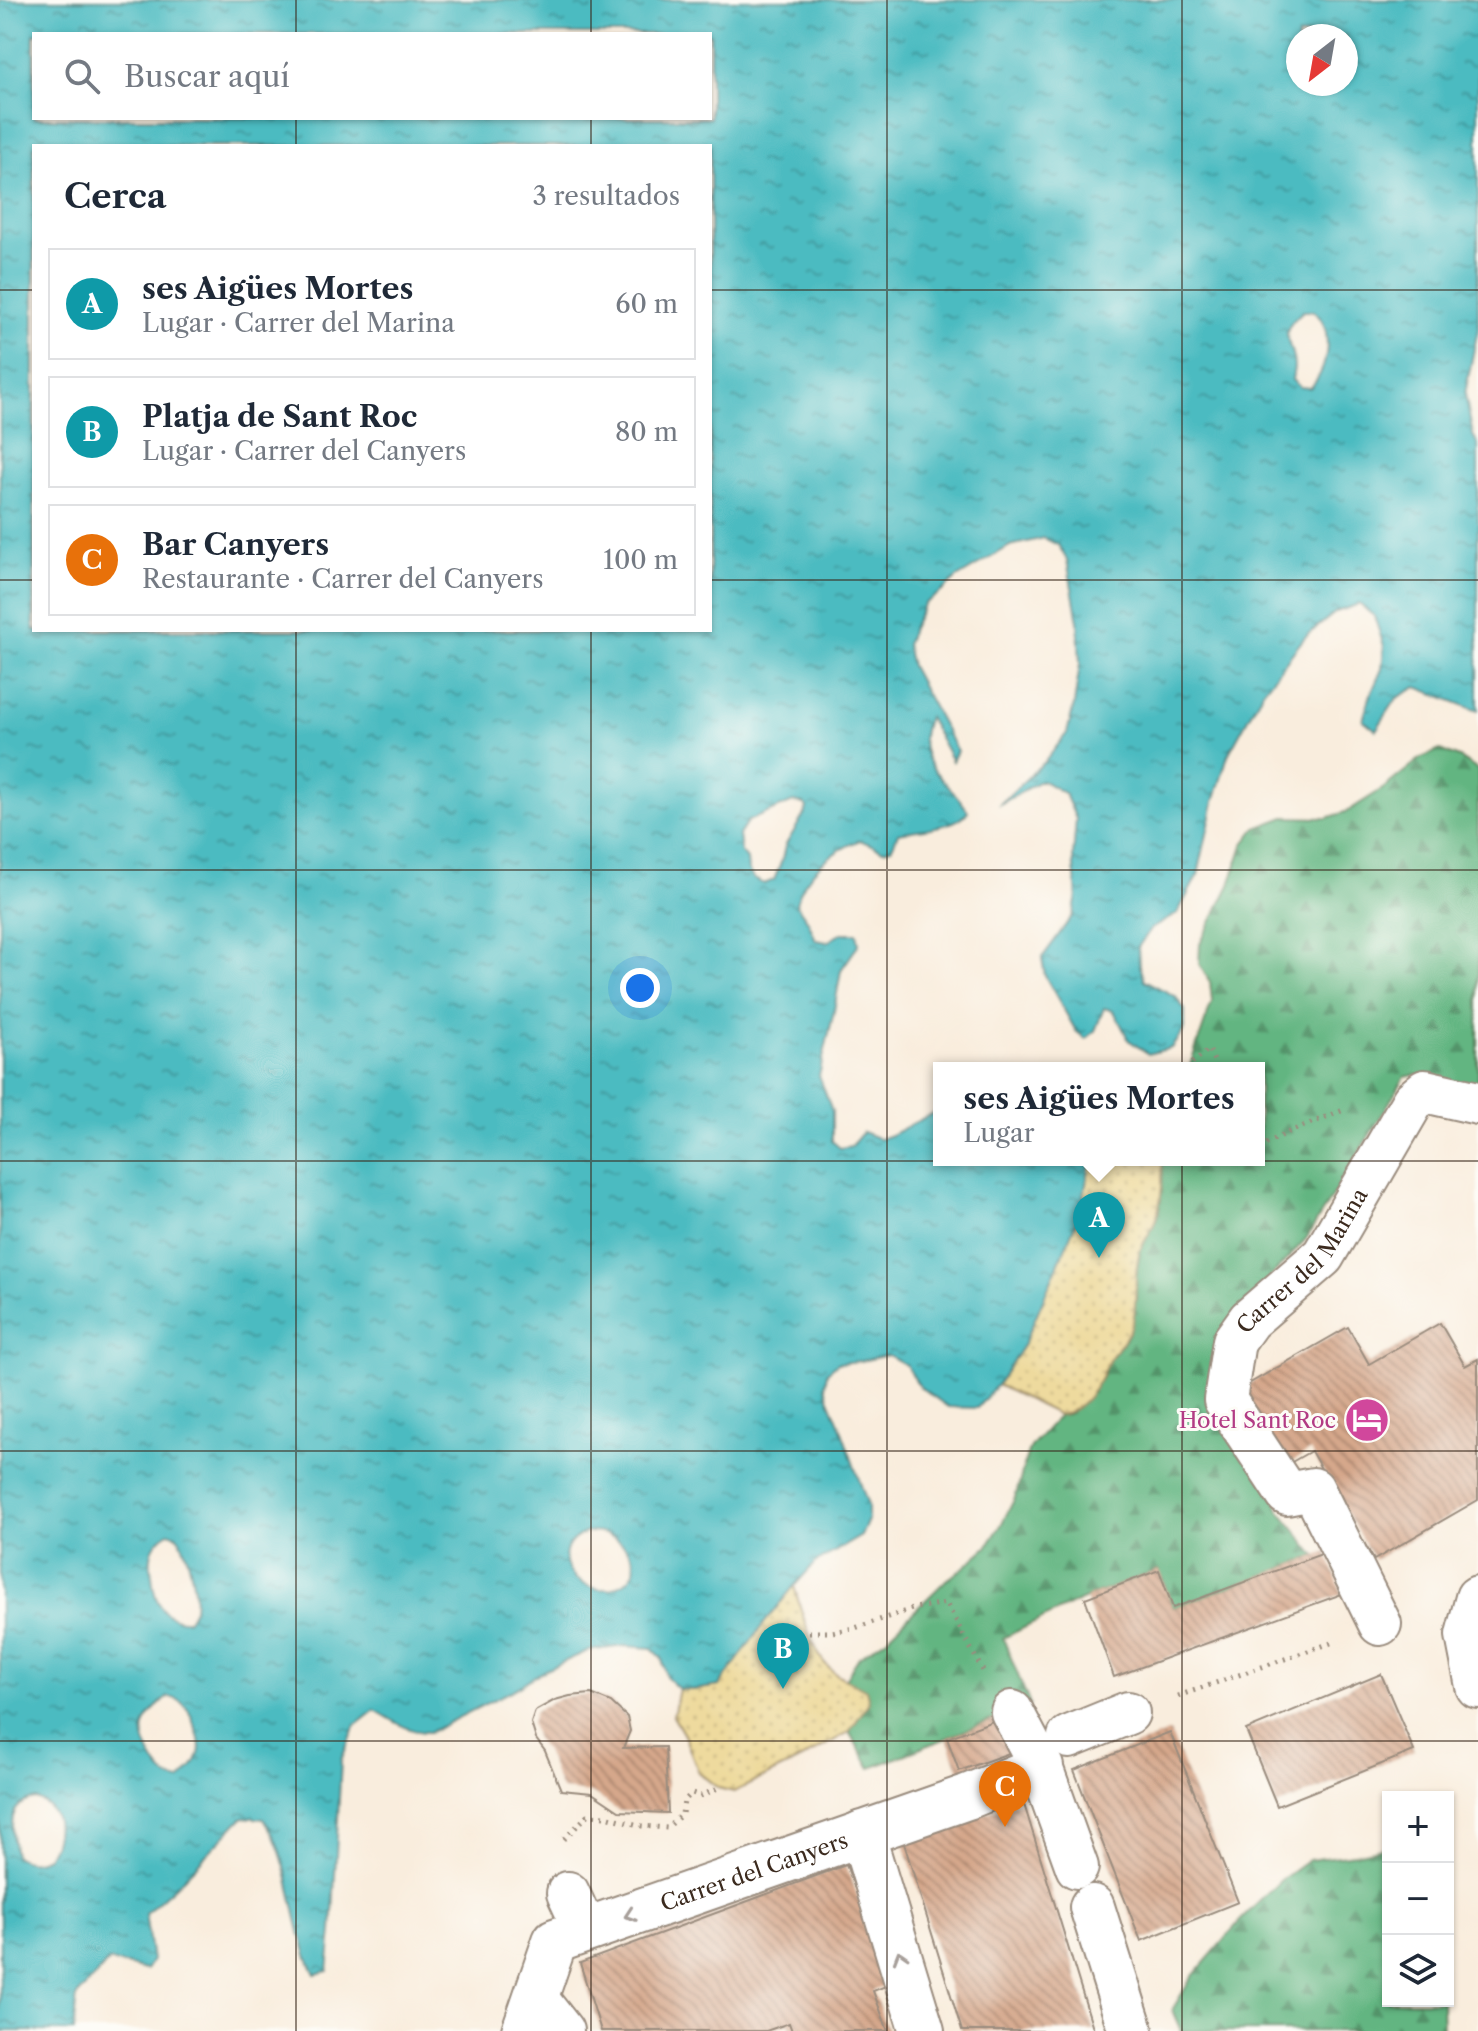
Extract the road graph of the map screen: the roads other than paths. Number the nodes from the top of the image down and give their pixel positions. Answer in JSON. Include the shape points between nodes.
{"nodes":[{"id":1,"x":1478,"y":1103,"type":"edge"},
{"id":2,"x":1478,"y":1598,"type":"edge"},
{"id":3,"x":1380,"y":1624,"type":"road end"},
{"id":4,"x":1478,"y":1686,"type":"edge"},
{"id":5,"x":1012,"y":1712,"type":"road end"},
{"id":6,"x":1128,"y":1713,"type":"road end"},
{"id":7,"x":1055,"y":1752,"type":"junction"},
{"id":8,"x":862,"y":1833,"type":"junction"},
{"id":9,"x":1077,"y":1867,"type":"dead end"},
{"id":10,"x":1092,"y":1907,"type":"dead end"},
{"id":11,"x":541,"y":2020,"type":"edge"},
{"id":12,"x":922,"y":2031,"type":"edge"},
{"id":13,"x":1131,"y":2031,"type":"edge"}],
"edges":[{"from":1,"to":3,"type":"street","name":"Carrer del Marina","via":[[1425,1091],[1413,1101],[1323,1256],[1249,1320],[1234,1341],[1225,1400],[1287,1494],[1313,1489]]},
{"from":2,"to":4,"type":"street","via":[[1468,1635]]},
{"from":5,"to":7,"type":"street"},
{"from":6,"to":7,"type":"street","name":"Carrer del Canyers"},
{"from":7,"to":8,"type":"street","name":"Carrer del Canyers","via":[[967,1797]]},
{"from":7,"to":9,"type":"street"},
{"from":8,"to":11,"type":"street","name":"Carrer del Canyers","one_way":true,"via":[[577,1912],[555,1941]]},
{"from":12,"to":8,"type":"street","one_way":true},
{"from":10,"to":13,"type":"street"}]}
